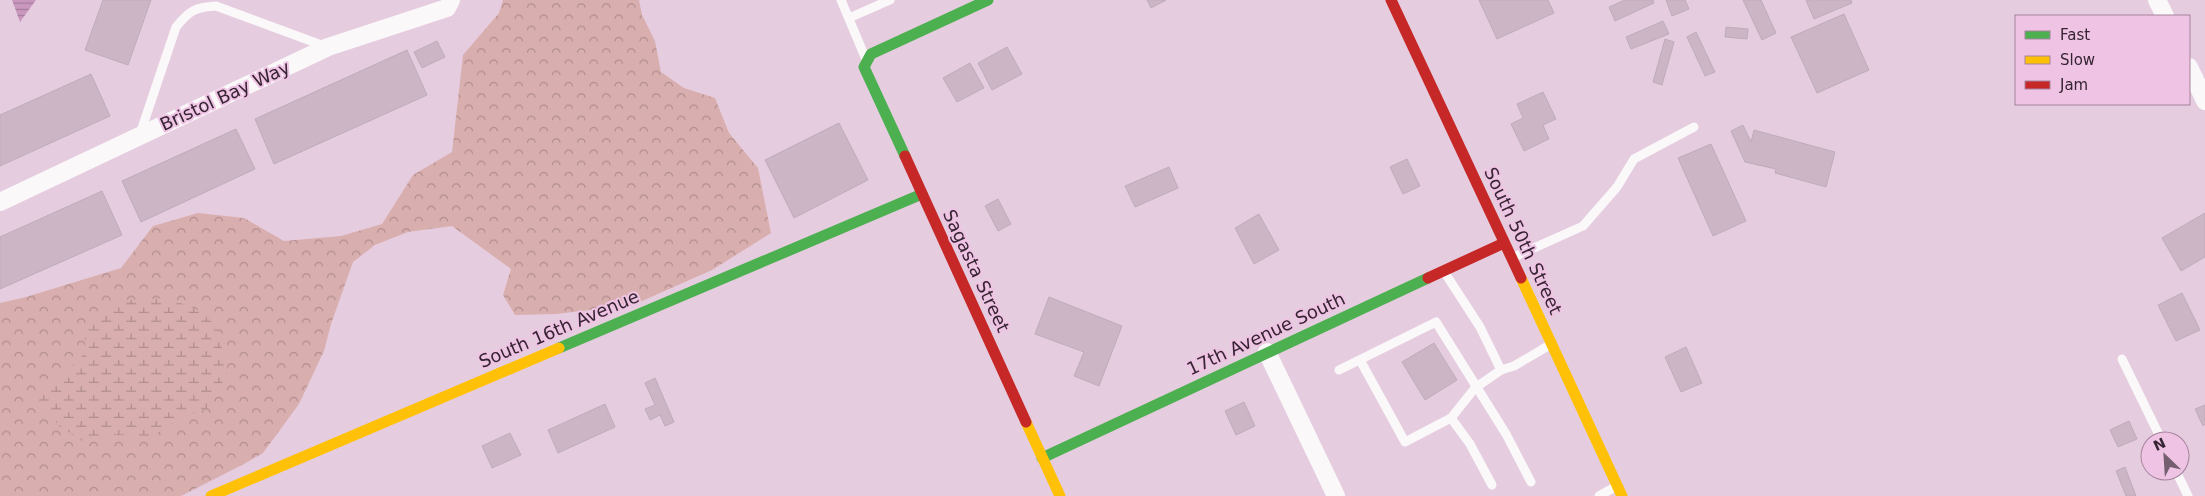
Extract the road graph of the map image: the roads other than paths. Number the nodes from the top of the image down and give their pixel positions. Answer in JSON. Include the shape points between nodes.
{"nodes":[{"id":1,"x":451,"y":0,"type":"edge"},
{"id":2,"x":841,"y":0,"type":"edge"},
{"id":3,"x":890,"y":0,"type":"edge"},
{"id":4,"x":988,"y":0,"type":"edge"},
{"id":5,"x":1391,"y":0,"type":"edge"},
{"id":6,"x":2157,"y":0,"type":"edge"},
{"id":7,"x":2164,"y":15,"type":"edge"},
{"id":8,"x":849,"y":18,"type":"junction"},
{"id":9,"x":328,"y":47,"type":"junction"},
{"id":10,"x":866,"y":60,"type":"junction"},
{"id":11,"x":2190,"y":69,"type":"edge"},
{"id":12,"x":2205,"y":101,"type":"edge"},
{"id":13,"x":1694,"y":127,"type":"dead end"},
{"id":14,"x":139,"y":137,"type":"junction"},
{"id":15,"x":922,"y":194,"type":"junction"},
{"id":16,"x":0,"y":202,"type":"edge"},
{"id":17,"x":1504,"y":242,"type":"junction"},
{"id":18,"x":1512,"y":259,"type":"junction"},
{"id":19,"x":1443,"y":271,"type":"junction"},
{"id":20,"x":1552,"y":344,"type":"junction"},
{"id":21,"x":1266,"y":352,"type":"junction"},
{"id":22,"x":2122,"y":359,"type":"dead end"},
{"id":23,"x":1360,"y":360,"type":"junction"},
{"id":24,"x":1339,"y":370,"type":"dead end"},
{"id":25,"x":1501,"y":370,"type":"junction"},
{"id":26,"x":1475,"y":388,"type":"junction"},
{"id":27,"x":1451,"y":418,"type":"junction"},
{"id":28,"x":2157,"y":431,"type":"edge"},
{"id":29,"x":1042,"y":458,"type":"junction"},
{"id":30,"x":2181,"y":481,"type":"edge"},
{"id":31,"x":1531,"y":482,"type":"dead end"},
{"id":32,"x":1492,"y":485,"type":"dead end"},
{"id":33,"x":1620,"y":491,"type":"edge"},
{"id":34,"x":211,"y":496,"type":"edge"},
{"id":35,"x":1060,"y":496,"type":"edge"},
{"id":36,"x":1336,"y":496,"type":"edge"},
{"id":37,"x":1599,"y":496,"type":"edge"},
{"id":38,"x":2188,"y":496,"type":"edge"}],
"edges":[{"from":1,"to":9,"type":"street","name":"Bristol Bay Way","via":[[447,8]]},
{"from":2,"to":8,"type":"lane"},
{"from":3,"to":8,"type":"lane"},
{"from":4,"to":10,"type":"street","via":[[871,54]]},
{"from":5,"to":17,"type":"street","name":"South 50th Street"},
{"from":6,"to":7,"type":"street"},
{"from":8,"to":10,"type":"lane"},
{"from":9,"to":14,"type":"street","name":"Bristol Bay Way"},
{"from":9,"to":14,"type":"lane","via":[[216,6],[200,6],[186,14],[176,27]]},
{"from":10,"to":15,"type":"street","name":"Sagasta Street","via":[[864,68]]},
{"from":11,"to":12,"type":"street"},
{"from":13,"to":18,"type":"lane","via":[[1634,159],[1618,187],[1582,226]]},
{"from":14,"to":16,"type":"street","name":"Bristol Bay Way"},
{"from":15,"to":29,"type":"street","name":"Sagasta Street"},
{"from":15,"to":34,"type":"street","name":"South 16th Avenue"},
{"from":17,"to":18,"type":"street","name":"South 50th Street"},
{"from":17,"to":19,"type":"street","name":"17th Avenue South"},
{"from":18,"to":20,"type":"street","name":"South 50th Street"},
{"from":19,"to":21,"type":"street","name":"17th Avenue South"},
{"from":19,"to":25,"type":"lane","via":[[1480,327]]},
{"from":20,"to":25,"type":"lane"},
{"from":20,"to":33,"type":"street","name":"South 50th Street"},
{"from":21,"to":29,"type":"street","name":"17th Avenue South"},
{"from":21,"to":36,"type":"street"},
{"from":22,"to":28,"type":"lane"},
{"from":23,"to":24,"type":"lane"},
{"from":23,"to":26,"type":"lane","via":[[1436,322]]},
{"from":23,"to":27,"type":"lane","via":[[1405,442]]},
{"from":25,"to":26,"type":"lane"},
{"from":26,"to":27,"type":"lane"},
{"from":26,"to":31,"type":"lane","via":[[1506,434]]},
{"from":27,"to":32,"type":"lane","via":[[1470,444]]},
{"from":29,"to":35,"type":"street","name":"Sagasta Street"},
{"from":30,"to":38,"type":"lane"},
{"from":33,"to":37,"type":"lane"}]}
